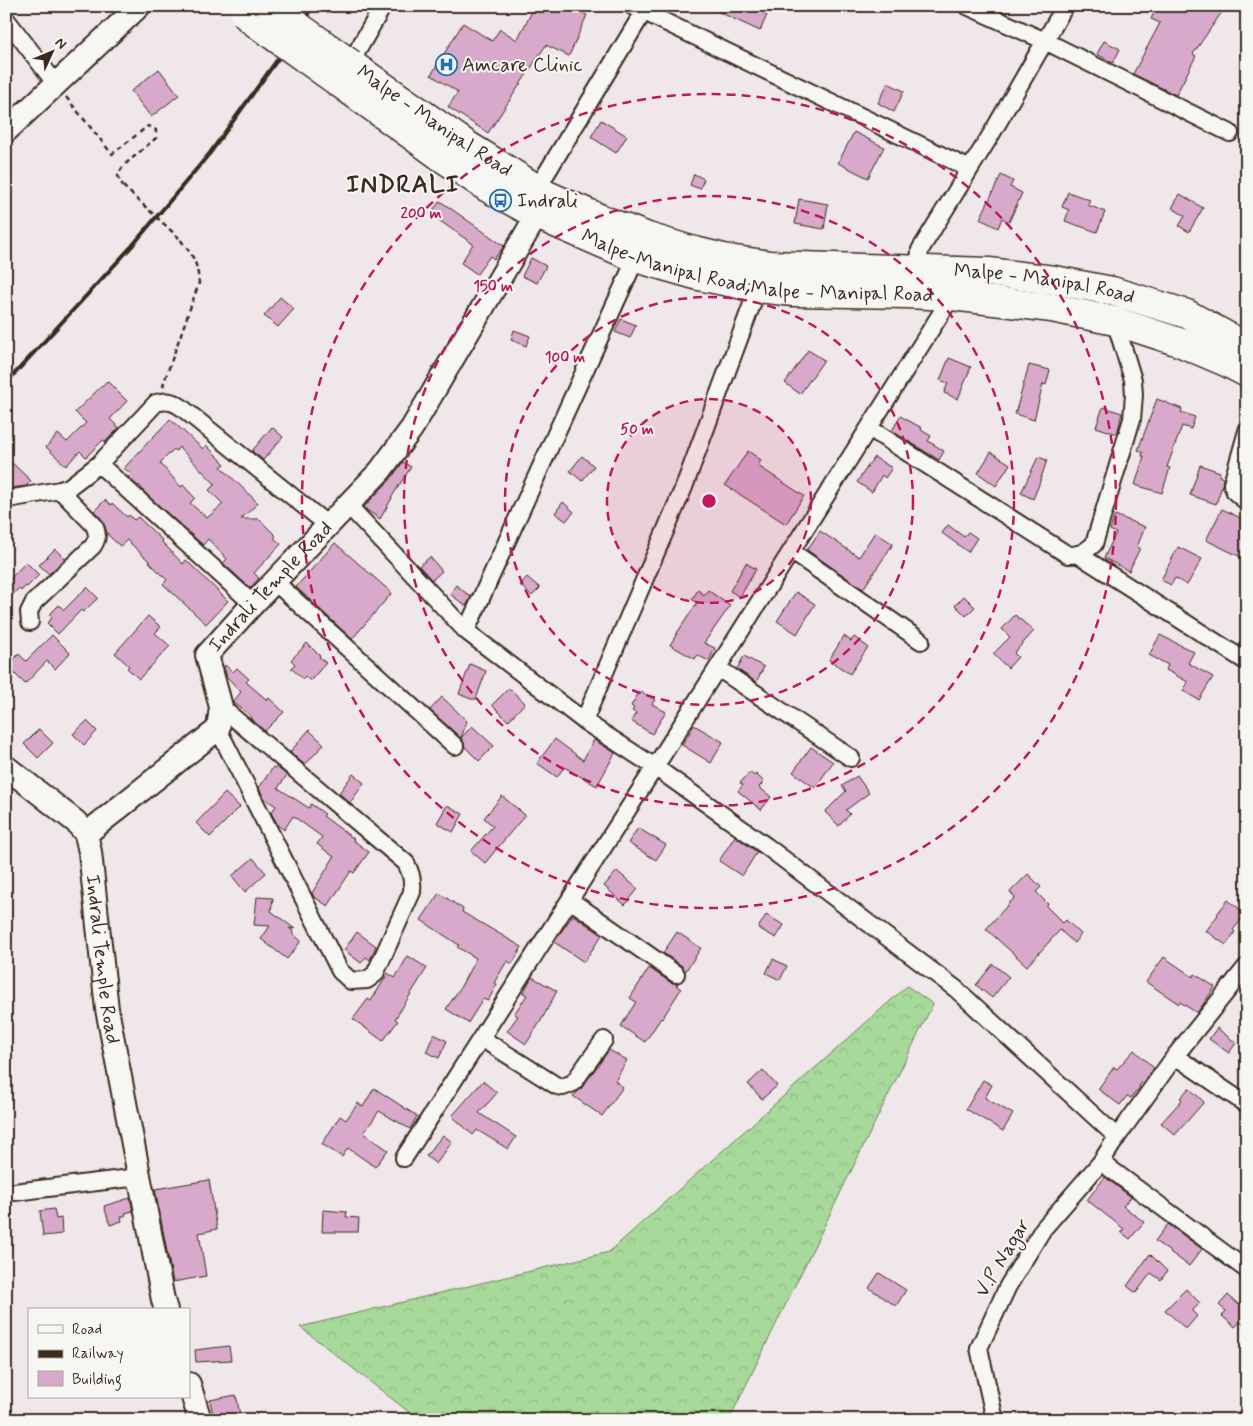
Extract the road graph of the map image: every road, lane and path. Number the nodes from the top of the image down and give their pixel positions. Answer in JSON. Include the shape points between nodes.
{"nodes":[{"id":1,"x":140,"y":6,"type":"edge"},
{"id":2,"x":270,"y":6,"type":"edge"},
{"id":3,"x":383,"y":6,"type":"edge"},
{"id":4,"x":967,"y":6,"type":"edge"},
{"id":5,"x":1065,"y":6,"type":"edge"},
{"id":6,"x":641,"y":8,"type":"edge"},
{"id":7,"x":244,"y":9,"type":"edge"},
{"id":8,"x":6,"y":19,"type":"edge"},
{"id":9,"x":1045,"y":41,"type":"junction"},
{"id":10,"x":344,"y":73,"type":"junction"},
{"id":11,"x":56,"y":84,"type":"junction"},
{"id":12,"x":6,"y":131,"type":"edge"},
{"id":13,"x":1230,"y":133,"type":"dead end"},
{"id":14,"x":970,"y":169,"type":"junction"},
{"id":15,"x":537,"y":202,"type":"junction"},
{"id":16,"x":636,"y":258,"type":"junction"},
{"id":17,"x":702,"y":265,"type":"junction"},
{"id":18,"x":918,"y":270,"type":"junction"},
{"id":19,"x":758,"y":288,"type":"junction"},
{"id":20,"x":952,"y":296,"type":"junction"},
{"id":21,"x":1115,"y":321,"type":"junction"},
{"id":22,"x":1247,"y":347,"type":"edge"},
{"id":23,"x":1247,"y":372,"type":"edge"},
{"id":24,"x":163,"y":401,"type":"junction"},
{"id":25,"x":869,"y":428,"type":"junction"},
{"id":26,"x":1247,"y":431,"type":"edge"},
{"id":27,"x":99,"y":464,"type":"junction"},
{"id":28,"x":60,"y":490,"type":"junction"},
{"id":29,"x":6,"y":500,"type":"edge"},
{"id":30,"x":1247,"y":502,"type":"edge"},
{"id":31,"x":348,"y":505,"type":"junction"},
{"id":32,"x":329,"y":526,"type":"junction"},
{"id":33,"x":792,"y":551,"type":"junction"},
{"id":34,"x":1079,"y":555,"type":"junction"},
{"id":35,"x":275,"y":582,"type":"junction"},
{"id":36,"x":253,"y":604,"type":"junction"},
{"id":37,"x":30,"y":622,"type":"dead end"},
{"id":38,"x":466,"y":631,"type":"junction"},
{"id":39,"x":921,"y":641,"type":"dead end"},
{"id":40,"x":1247,"y":662,"type":"edge"},
{"id":41,"x":718,"y":668,"type":"junction"},
{"id":42,"x":221,"y":707,"type":"junction"},
{"id":43,"x":584,"y":721,"type":"junction"},
{"id":44,"x":218,"y":729,"type":"junction"},
{"id":45,"x":455,"y":746,"type":"dead end"},
{"id":46,"x":850,"y":758,"type":"dead end"},
{"id":47,"x":6,"y":767,"type":"edge"},
{"id":48,"x":655,"y":767,"type":"junction"},
{"id":49,"x":86,"y":834,"type":"junction"},
{"id":50,"x":570,"y":900,"type":"junction"},
{"id":51,"x":1247,"y":966,"type":"edge"},
{"id":52,"x":676,"y":974,"type":"dead end"},
{"id":53,"x":481,"y":1038,"type":"junction"},
{"id":54,"x":604,"y":1040,"type":"dead end"},
{"id":55,"x":1175,"y":1056,"type":"junction"},
{"id":56,"x":1247,"y":1104,"type":"edge"},
{"id":57,"x":1117,"y":1137,"type":"junction"},
{"id":58,"x":404,"y":1158,"type":"dead end"},
{"id":59,"x":1101,"y":1162,"type":"junction"},
{"id":60,"x":139,"y":1177,"type":"junction"},
{"id":61,"x":6,"y":1193,"type":"edge"},
{"id":62,"x":1247,"y":1270,"type":"edge"},
{"id":63,"x":165,"y":1308,"type":"edge"},
{"id":64,"x":190,"y":1387,"type":"edge"},
{"id":65,"x":200,"y":1420,"type":"edge"},
{"id":66,"x":994,"y":1420,"type":"edge"}],
"edges":[{"from":1,"to":11,"type":"street"},
{"from":2,"to":10,"type":"highway","name":"Malpe - Manipal Road","bridge":true},
{"from":3,"to":10,"type":"street"},
{"from":4,"to":9,"type":"street"},
{"from":5,"to":9,"type":"street"},
{"from":6,"to":14,"type":"street"},
{"from":6,"to":15,"type":"street","name":"Indrali Temple Road"},
{"from":7,"to":10,"type":"highway","bridge":true,"via":[[250,19]]},
{"from":8,"to":11,"type":"street"},
{"from":9,"to":13,"type":"street"},
{"from":9,"to":14,"type":"street"},
{"from":10,"to":15,"type":"highway","name":"Malpe - Manipal Road","via":[[467,146]]},
{"from":11,"to":12,"type":"street"},
{"from":11,"to":24,"type":"path","bridge":true,"via":[[112,154],[148,126],[156,130],[156,138],[123,166],[118,176],[124,186],[179,238],[198,267],[199,283],[164,382]]},
{"from":14,"to":18,"type":"street","via":[[920,250]]},
{"from":15,"to":16,"type":"highway","name":"Malpe-Manipal Road;Malpe - Manipal Road"},
{"from":15,"to":17,"type":"highway","name":"Malpe - Manipal Road","via":[[648,237]]},
{"from":15,"to":31,"type":"street","name":"Indrali Temple Road","via":[[412,428],[380,471]]},
{"from":16,"to":17,"type":"highway","name":"Malpe-Manipal Road;Malpe - Manipal Road"},
{"from":16,"to":38,"type":"street"},
{"from":17,"to":18,"type":"highway","name":"Malpe - Manipal Road","via":[[728,259],[770,265]]},
{"from":17,"to":19,"type":"highway","name":"Malpe-Manipal Road;Malpe - Manipal Road"},
{"from":18,"to":22,"type":"highway","name":"Malpe - Manipal Road","via":[[989,272],[1112,291],[1187,314]]},
{"from":19,"to":20,"type":"highway","name":"Malpe-Manipal Road;Malpe - Manipal Road","via":[[794,292]]},
{"from":19,"to":43,"type":"street","via":[[684,486]]},
{"from":20,"to":21,"type":"highway","name":"Malpe-Manipal Road;Malpe - Manipal Road","via":[[1052,308]]},
{"from":20,"to":25,"type":"street"},
{"from":21,"to":23,"type":"highway","name":"Malpe-Manipal Road;Malpe - Manipal Road","via":[[1179,342]]},
{"from":21,"to":34,"type":"street","via":[[1133,380],[1132,420],[1094,544]]},
{"from":24,"to":27,"type":"street","via":[[156,403]]},
{"from":24,"to":32,"type":"street","via":[[172,401],[182,407]]},
{"from":25,"to":33,"type":"street"},
{"from":25,"to":34,"type":"street","via":[[1068,555]]},
{"from":26,"to":30,"type":"street","via":[[1232,484],[1235,492]]},
{"from":27,"to":28,"type":"street"},
{"from":27,"to":36,"type":"street"},
{"from":28,"to":29,"type":"street"},
{"from":28,"to":37,"type":"street","via":[[94,525],[98,538],[34,602],[29,612]]},
{"from":31,"to":32,"type":"street","name":"Indrali Temple Road"},
{"from":31,"to":38,"type":"street"},
{"from":32,"to":35,"type":"street","name":"Indrali Temple Road"},
{"from":33,"to":39,"type":"street"},
{"from":33,"to":41,"type":"street"},
{"from":34,"to":40,"type":"street"},
{"from":35,"to":36,"type":"street","name":"Indrali Temple Road"},
{"from":35,"to":45,"type":"street"},
{"from":36,"to":42,"type":"street","name":"Indrali Temple Road","via":[[207,655]]},
{"from":38,"to":43,"type":"street"},
{"from":41,"to":46,"type":"street"},
{"from":41,"to":48,"type":"street"},
{"from":42,"to":44,"type":"street","name":"Indrali Temple Road"},
{"from":42,"to":44,"type":"street","via":[[406,863],[413,880],[412,892],[374,974],[367,980],[351,981],[340,971]]},
{"from":43,"to":48,"type":"street"},
{"from":44,"to":49,"type":"street"},
{"from":47,"to":49,"type":"street","via":[[76,822]]},
{"from":48,"to":50,"type":"street"},
{"from":48,"to":57,"type":"street","via":[[956,989]]},
{"from":49,"to":60,"type":"street","name":"Indrali Temple Road","via":[[107,1009]]},
{"from":50,"to":52,"type":"street"},
{"from":50,"to":53,"type":"street"},
{"from":51,"to":55,"type":"street","name":"V.P Nagar"},
{"from":53,"to":54,"type":"street","via":[[563,1087],[574,1083]]},
{"from":53,"to":58,"type":"street"},
{"from":55,"to":56,"type":"street"},
{"from":55,"to":57,"type":"street","name":"V.P Nagar"},
{"from":57,"to":59,"type":"street","name":"V.P Nagar"},
{"from":59,"to":62,"type":"street"},
{"from":59,"to":66,"type":"street","name":"V.P Nagar","via":[[1043,1228],[1008,1286],[979,1348]]},
{"from":60,"to":61,"type":"street"},
{"from":60,"to":63,"type":"street","name":"Indrali Temple Road"},
{"from":64,"to":65,"type":"street"}]}
